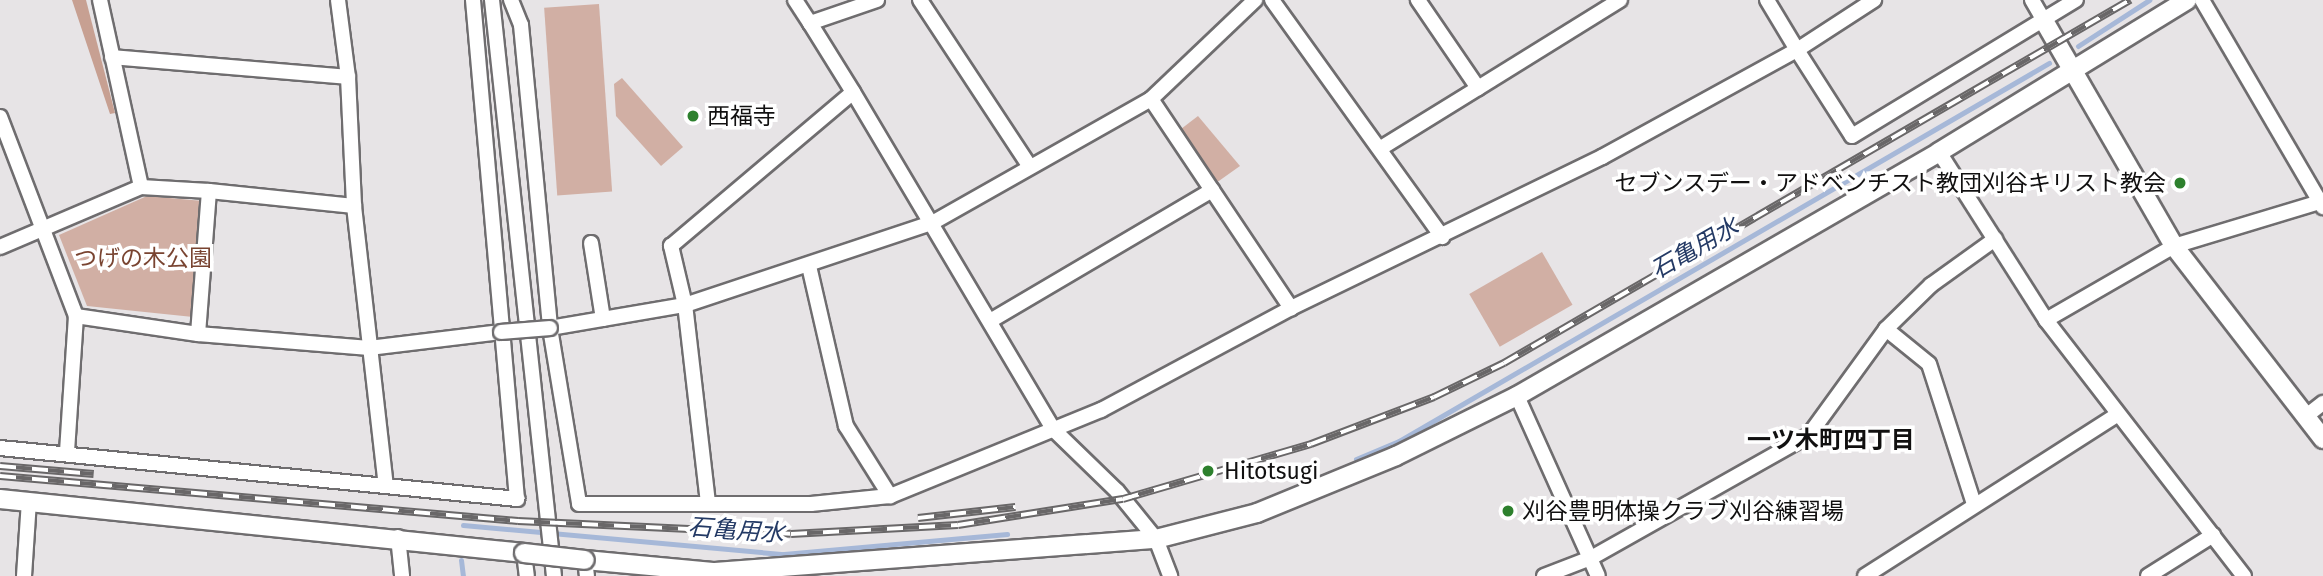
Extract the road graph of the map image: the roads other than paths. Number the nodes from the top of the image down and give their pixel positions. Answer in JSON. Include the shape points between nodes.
{"nodes":[{"id":1,"x":100,"y":0,"type":"edge"},
{"id":2,"x":338,"y":0,"type":"edge"},
{"id":3,"x":472,"y":0,"type":"edge"},
{"id":4,"x":492,"y":0,"type":"edge"},
{"id":5,"x":511,"y":0,"type":"edge"},
{"id":6,"x":795,"y":0,"type":"edge"},
{"id":7,"x":877,"y":0,"type":"edge"},
{"id":8,"x":920,"y":0,"type":"edge"},
{"id":9,"x":1255,"y":0,"type":"edge"},
{"id":10,"x":1272,"y":0,"type":"edge"},
{"id":11,"x":1418,"y":0,"type":"edge"},
{"id":12,"x":1620,"y":0,"type":"edge"},
{"id":13,"x":1767,"y":0,"type":"edge"},
{"id":14,"x":1874,"y":0,"type":"edge"},
{"id":15,"x":2032,"y":0,"type":"edge"},
{"id":16,"x":2076,"y":0,"type":"edge"},
{"id":17,"x":2187,"y":0,"type":"edge"},
{"id":18,"x":2202,"y":0,"type":"edge"},
{"id":19,"x":2043,"y":19,"type":"junction"},
{"id":20,"x":810,"y":23,"type":"junction"},
{"id":21,"x":1797,"y":50,"type":"junction"},
{"id":22,"x":113,"y":57,"type":"junction"},
{"id":23,"x":2071,"y":68,"type":"junction"},
{"id":24,"x":348,"y":77,"type":"junction"},
{"id":25,"x":1478,"y":88,"type":"junction"},
{"id":26,"x":853,"y":92,"type":"junction"},
{"id":27,"x":1151,"y":99,"type":"junction"},
{"id":28,"x":0,"y":117,"type":"edge"},
{"id":29,"x":1381,"y":148,"type":"junction"},
{"id":30,"x":1940,"y":152,"type":"junction"},
{"id":31,"x":1029,"y":165,"type":"junction"},
{"id":32,"x":141,"y":187,"type":"junction"},
{"id":33,"x":1212,"y":190,"type":"junction"},
{"id":34,"x":209,"y":191,"type":"junction"},
{"id":35,"x":2322,"y":203,"type":"edge"},
{"id":36,"x":354,"y":206,"type":"junction"},
{"id":37,"x":932,"y":223,"type":"junction"},
{"id":38,"x":44,"y":229,"type":"junction"},
{"id":39,"x":1442,"y":237,"type":"junction"},
{"id":40,"x":1995,"y":239,"type":"junction"},
{"id":41,"x":591,"y":243,"type":"dead end"},
{"id":42,"x":2174,"y":246,"type":"junction"},
{"id":43,"x":0,"y":247,"type":"edge"},
{"id":44,"x":809,"y":266,"type":"junction"},
{"id":45,"x":685,"y":305,"type":"junction"},
{"id":46,"x":1291,"y":308,"type":"junction"},
{"id":47,"x":76,"y":316,"type":"junction"},
{"id":48,"x":603,"y":319,"type":"junction"},
{"id":49,"x":2046,"y":320,"type":"junction"},
{"id":50,"x":990,"y":321,"type":"junction"},
{"id":51,"x":550,"y":328,"type":"junction"},
{"id":52,"x":1885,"y":329,"type":"junction"},
{"id":53,"x":501,"y":332,"type":"junction"},
{"id":54,"x":198,"y":334,"type":"junction"},
{"id":55,"x":369,"y":348,"type":"junction"},
{"id":56,"x":1517,"y":396,"type":"junction"},
{"id":57,"x":2323,"y":403,"type":"edge"},
{"id":58,"x":2117,"y":415,"type":"junction"},
{"id":59,"x":2305,"y":417,"type":"junction"},
{"id":60,"x":1054,"y":430,"type":"junction"},
{"id":61,"x":2323,"y":439,"type":"edge"},
{"id":62,"x":0,"y":448,"type":"edge"},
{"id":63,"x":67,"y":453,"type":"junction"},
{"id":64,"x":386,"y":485,"type":"junction"},
{"id":65,"x":890,"y":496,"type":"junction"},
{"id":66,"x":0,"y":499,"type":"edge"},
{"id":67,"x":29,"y":501,"type":"junction"},
{"id":68,"x":708,"y":503,"type":"junction"},
{"id":69,"x":1974,"y":504,"type":"junction"},
{"id":70,"x":2213,"y":535,"type":"junction"},
{"id":71,"x":398,"y":537,"type":"junction"},
{"id":72,"x":1156,"y":539,"type":"junction"},
{"id":73,"x":524,"y":553,"type":"junction"},
{"id":74,"x":1591,"y":558,"type":"junction"},
{"id":75,"x":586,"y":568,"type":"edge"},
{"id":76,"x":715,"y":574,"type":"edge"},
{"id":77,"x":24,"y":576,"type":"edge"},
{"id":78,"x":402,"y":576,"type":"edge"},
{"id":79,"x":527,"y":576,"type":"edge"},
{"id":80,"x":554,"y":576,"type":"edge"},
{"id":81,"x":1170,"y":576,"type":"edge"},
{"id":82,"x":1544,"y":576,"type":"edge"},
{"id":83,"x":1598,"y":576,"type":"edge"},
{"id":84,"x":1865,"y":576,"type":"edge"},
{"id":85,"x":2148,"y":576,"type":"edge"},
{"id":86,"x":2244,"y":576,"type":"edge"}],
"edges":[{"from":1,"to":22,"type":"street"},
{"from":2,"to":24,"type":"street"},
{"from":3,"to":53,"type":"street"},
{"from":4,"to":80,"type":"street"},
{"from":5,"to":51,"type":"street","via":[[521,24]]},
{"from":6,"to":20,"type":"street"},
{"from":7,"to":20,"type":"street"},
{"from":8,"to":31,"type":"street"},
{"from":9,"to":27,"type":"street"},
{"from":10,"to":29,"type":"street"},
{"from":11,"to":25,"type":"street"},
{"from":12,"to":25,"type":"street"},
{"from":13,"to":21,"type":"street"},
{"from":14,"to":21,"type":"street"},
{"from":15,"to":19,"type":"street"},
{"from":16,"to":19,"type":"street"},
{"from":17,"to":23,"type":"street"},
{"from":18,"to":35,"type":"street"},
{"from":19,"to":21,"type":"street","via":[[1852,136]]},
{"from":19,"to":23,"type":"street"},
{"from":20,"to":26,"type":"street"},
{"from":21,"to":39,"type":"street","via":[[1602,157]]},
{"from":22,"to":24,"type":"street"},
{"from":22,"to":32,"type":"street"},
{"from":23,"to":30,"type":"street"},
{"from":23,"to":42,"type":"street"},
{"from":24,"to":36,"type":"street"},
{"from":25,"to":29,"type":"street"},
{"from":26,"to":37,"type":"street"},
{"from":26,"to":45,"type":"street","via":[[671,246]]},
{"from":27,"to":31,"type":"street"},
{"from":27,"to":33,"type":"street"},
{"from":28,"to":38,"type":"street"},
{"from":29,"to":39,"type":"street"},
{"from":30,"to":40,"type":"street"},
{"from":30,"to":56,"type":"street"},
{"from":31,"to":37,"type":"street"},
{"from":32,"to":34,"type":"street"},
{"from":32,"to":38,"type":"street"},
{"from":33,"to":46,"type":"street"},
{"from":33,"to":50,"type":"street"},
{"from":34,"to":36,"type":"street"},
{"from":34,"to":54,"type":"street"},
{"from":35,"to":42,"type":"street"},
{"from":36,"to":55,"type":"street"},
{"from":37,"to":44,"type":"street"},
{"from":37,"to":50,"type":"street"},
{"from":38,"to":43,"type":"street"},
{"from":38,"to":47,"type":"street"},
{"from":39,"to":46,"type":"street"},
{"from":40,"to":49,"type":"street"},
{"from":40,"to":52,"type":"street","via":[[1931,285]]},
{"from":41,"to":48,"type":"street"},
{"from":42,"to":49,"type":"street"},
{"from":42,"to":59,"type":"street"},
{"from":44,"to":45,"type":"street"},
{"from":44,"to":65,"type":"street","via":[[846,426]]},
{"from":45,"to":48,"type":"street"},
{"from":45,"to":68,"type":"street"},
{"from":46,"to":60,"type":"street"},
{"from":47,"to":54,"type":"street"},
{"from":47,"to":63,"type":"street"},
{"from":48,"to":51,"type":"street"},
{"from":49,"to":58,"type":"street"},
{"from":50,"to":60,"type":"street"},
{"from":51,"to":53,"type":"street","bridge":true},
{"from":51,"to":68,"type":"street","via":[[579,504]]},
{"from":52,"to":69,"type":"street","via":[[1929,364]]},
{"from":52,"to":74,"type":"street","via":[[1809,435]]},
{"from":53,"to":55,"type":"street"},
{"from":53,"to":64,"type":"street","via":[[517,499]]},
{"from":54,"to":55,"type":"street"},
{"from":55,"to":64,"type":"street"},
{"from":56,"to":72,"type":"street","via":[[1396,456],[1257,513]]},
{"from":56,"to":74,"type":"street"},
{"from":57,"to":59,"type":"street"},
{"from":58,"to":69,"type":"street"},
{"from":58,"to":70,"type":"street"},
{"from":59,"to":61,"type":"street"},
{"from":60,"to":65,"type":"street"},
{"from":60,"to":72,"type":"street","via":[[1117,491]]},
{"from":62,"to":63,"type":"street"},
{"from":63,"to":64,"type":"street"},
{"from":65,"to":68,"type":"street","via":[[811,504]]},
{"from":66,"to":67,"type":"street"},
{"from":67,"to":71,"type":"street"},
{"from":67,"to":77,"type":"street"},
{"from":69,"to":84,"type":"street"},
{"from":70,"to":85,"type":"street"},
{"from":70,"to":86,"type":"street"},
{"from":71,"to":73,"type":"street"},
{"from":71,"to":78,"type":"street"},
{"from":72,"to":76,"type":"street"},
{"from":72,"to":81,"type":"street"},
{"from":73,"to":75,"type":"street","bridge":true},
{"from":73,"to":79,"type":"street"},
{"from":74,"to":82,"type":"street"},
{"from":74,"to":83,"type":"street"},
{"from":75,"to":76,"type":"street"}]}
